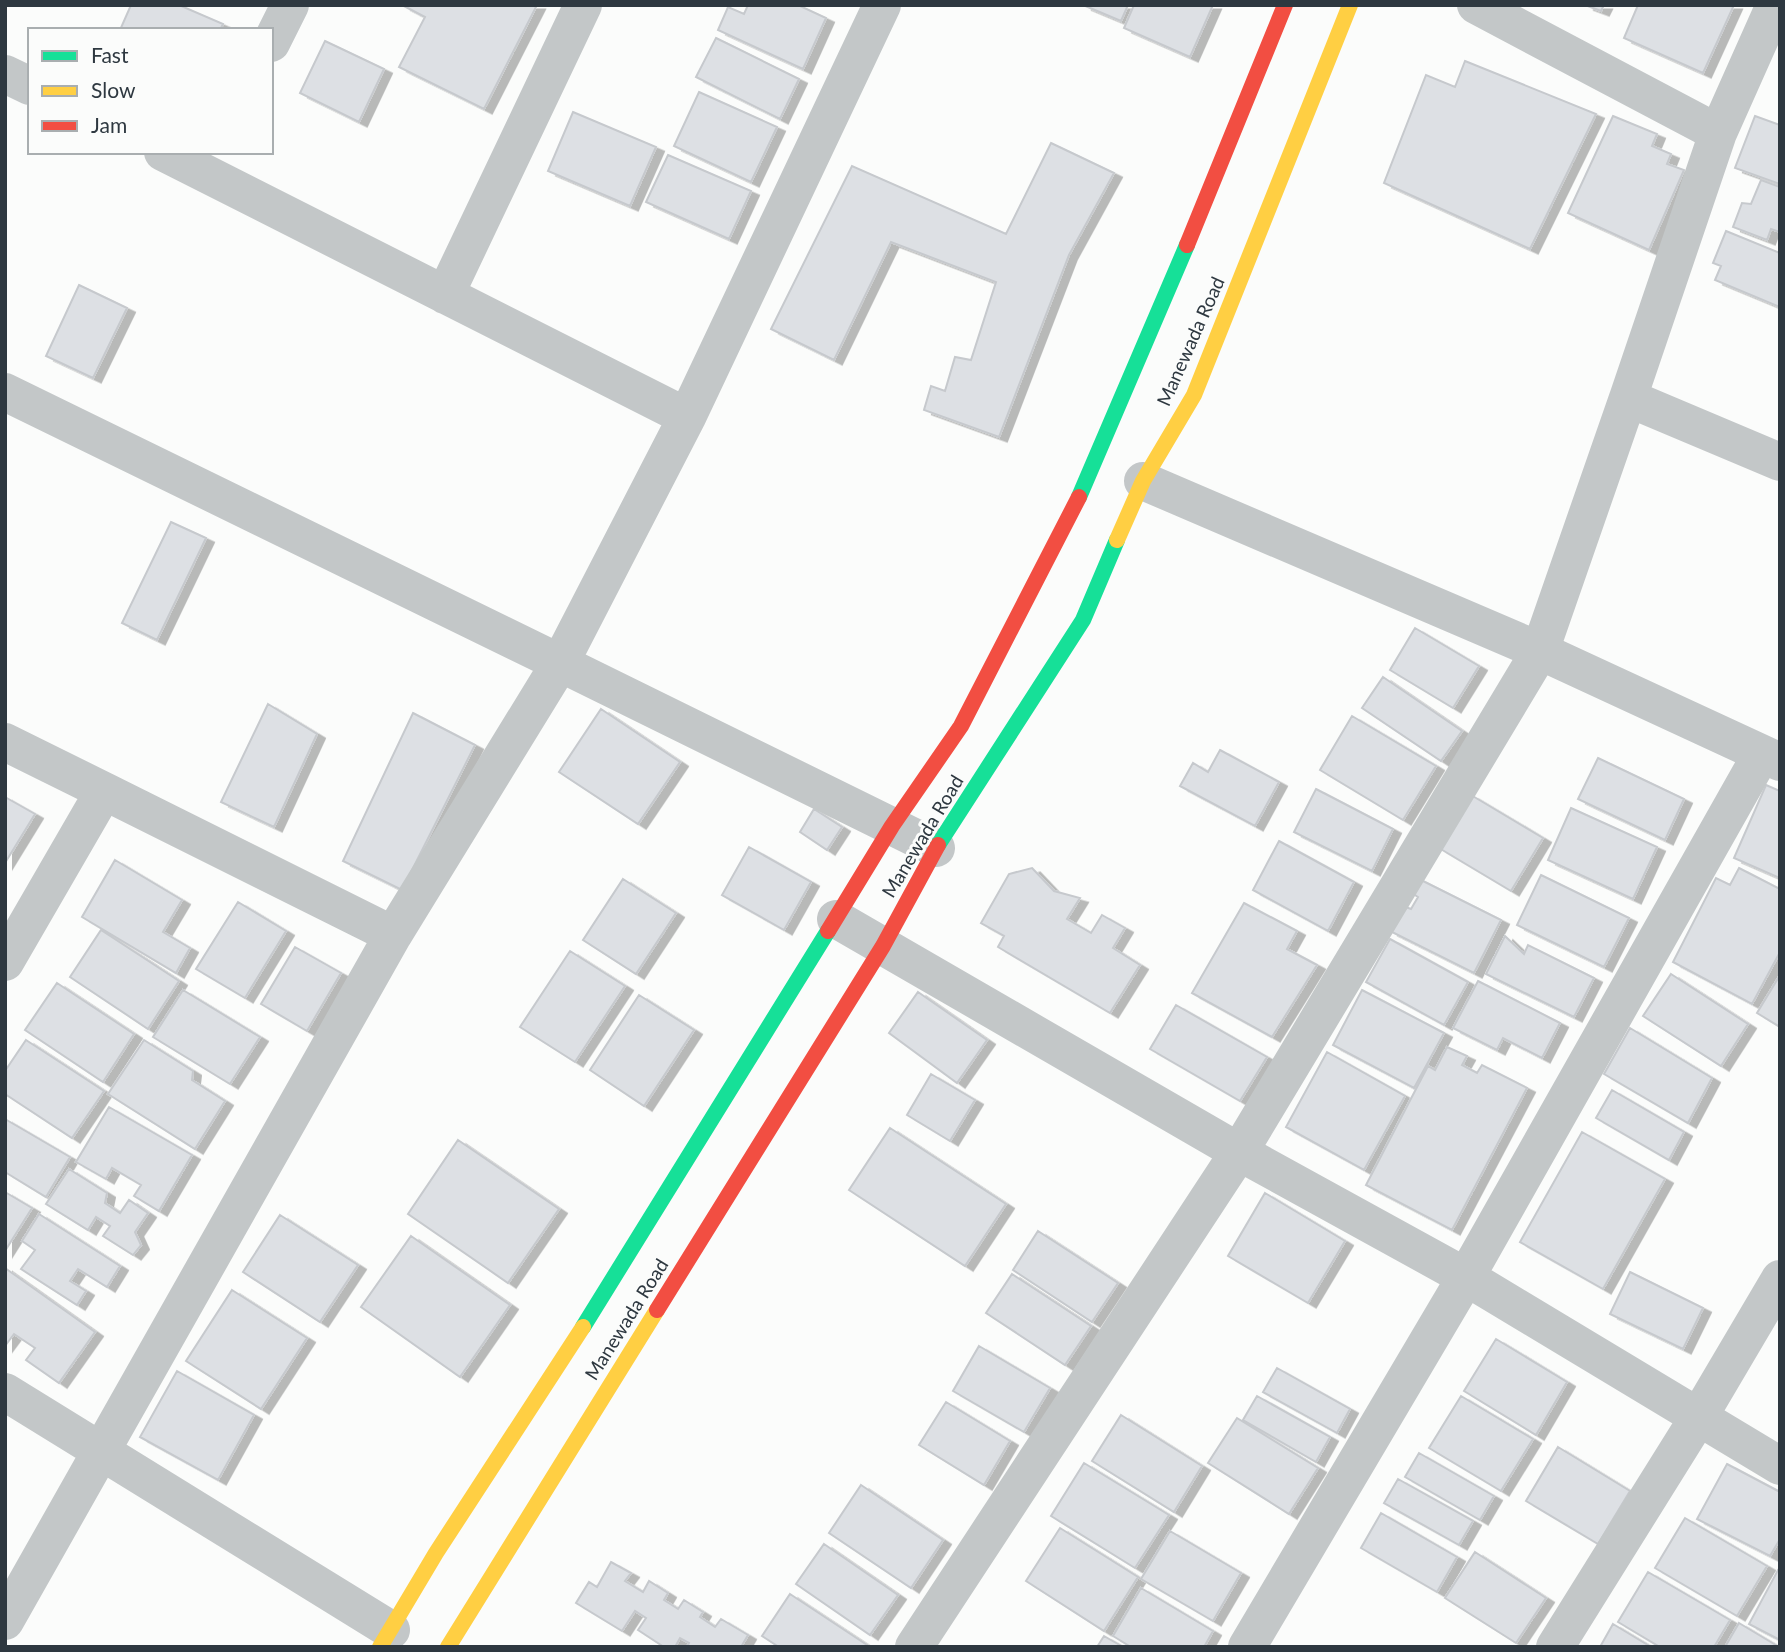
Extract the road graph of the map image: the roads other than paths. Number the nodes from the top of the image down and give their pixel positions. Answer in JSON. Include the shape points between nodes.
{"nodes":[{"id":1,"x":290,"y":5,"type":"edge"},
{"id":2,"x":583,"y":5,"type":"edge"},
{"id":3,"x":882,"y":5,"type":"edge"},
{"id":4,"x":1285,"y":5,"type":"edge"},
{"id":5,"x":1350,"y":5,"type":"edge"},
{"id":6,"x":1476,"y":5,"type":"edge"},
{"id":7,"x":1775,"y":5,"type":"edge"},
{"id":8,"x":273,"y":39,"type":"edge"},
{"id":9,"x":5,"y":74,"type":"edge"},
{"id":10,"x":28,"y":85,"type":"edge"},
{"id":11,"x":1718,"y":133,"type":"junction"},
{"id":12,"x":172,"y":154,"type":"edge"},
{"id":13,"x":212,"y":163,"type":"edge"},
{"id":14,"x":445,"y":295,"type":"junction"},
{"id":15,"x":5,"y":392,"type":"edge"},
{"id":16,"x":1628,"y":398,"type":"junction"},
{"id":17,"x":687,"y":417,"type":"junction"},
{"id":18,"x":1780,"y":462,"type":"edge"},
{"id":19,"x":1143,"y":481,"type":"junction"},
{"id":20,"x":1540,"y":651,"type":"junction"},
{"id":21,"x":560,"y":663,"type":"junction"},
{"id":22,"x":5,"y":742,"type":"edge"},
{"id":23,"x":1770,"y":758,"type":"edge"},
{"id":24,"x":104,"y":791,"type":"junction"},
{"id":25,"x":892,"y":827,"type":"junction"},
{"id":26,"x":936,"y":848,"type":"junction"},
{"id":27,"x":836,"y":919,"type":"junction"},
{"id":28,"x":394,"y":935,"type":"junction"},
{"id":29,"x":883,"y":946,"type":"junction"},
{"id":30,"x":5,"y":961,"type":"edge"},
{"id":31,"x":1239,"y":1152,"type":"junction"},
{"id":32,"x":1466,"y":1276,"type":"junction"},
{"id":33,"x":1780,"y":1279,"type":"edge"},
{"id":34,"x":5,"y":1392,"type":"edge"},
{"id":35,"x":1698,"y":1418,"type":"junction"},
{"id":36,"x":102,"y":1450,"type":"junction"},
{"id":37,"x":1780,"y":1466,"type":"edge"},
{"id":38,"x":5,"y":1621,"type":"edge"},
{"id":39,"x":385,"y":1639,"type":"edge"},
{"id":40,"x":448,"y":1647,"type":"edge"},
{"id":41,"x":914,"y":1647,"type":"edge"},
{"id":42,"x":1247,"y":1647,"type":"edge"},
{"id":43,"x":1555,"y":1647,"type":"edge"}],
"edges":[{"from":1,"to":8,"type":"street"},
{"from":2,"to":14,"type":"street"},
{"from":3,"to":17,"type":"street"},
{"from":4,"to":25,"type":"street","via":[[1079,496],[961,726]]},
{"from":5,"to":19,"type":"street","name":"Manewada Road","via":[[1194,395]]},
{"from":6,"to":11,"type":"street"},
{"from":7,"to":11,"type":"street"},
{"from":9,"to":10,"type":"street"},
{"from":11,"to":16,"type":"street"},
{"from":12,"to":13,"type":"street"},
{"from":13,"to":14,"type":"street"},
{"from":14,"to":17,"type":"street"},
{"from":15,"to":21,"type":"street"},
{"from":16,"to":18,"type":"street"},
{"from":16,"to":20,"type":"street"},
{"from":17,"to":21,"type":"street"},
{"from":19,"to":20,"type":"street"},
{"from":19,"to":26,"type":"street","name":"Manewada Road","via":[[1083,620]]},
{"from":20,"to":23,"type":"street"},
{"from":20,"to":31,"type":"street"},
{"from":21,"to":25,"type":"street"},
{"from":21,"to":28,"type":"street"},
{"from":22,"to":24,"type":"street"},
{"from":23,"to":32,"type":"street"},
{"from":24,"to":28,"type":"street"},
{"from":24,"to":30,"type":"street"},
{"from":25,"to":26,"type":"street"},
{"from":25,"to":27,"type":"street"},
{"from":26,"to":29,"type":"street","name":"Manewada Road"},
{"from":27,"to":29,"type":"street"},
{"from":27,"to":39,"type":"street"},
{"from":28,"to":36,"type":"street"},
{"from":29,"to":31,"type":"street"},
{"from":29,"to":40,"type":"street","name":"Manewada Road"},
{"from":31,"to":32,"type":"street"},
{"from":31,"to":41,"type":"street"},
{"from":32,"to":35,"type":"street"},
{"from":32,"to":42,"type":"street"},
{"from":33,"to":35,"type":"street"},
{"from":34,"to":36,"type":"street"},
{"from":35,"to":37,"type":"street"},
{"from":35,"to":43,"type":"street"},
{"from":36,"to":38,"type":"street"},
{"from":36,"to":39,"type":"street"}]}
